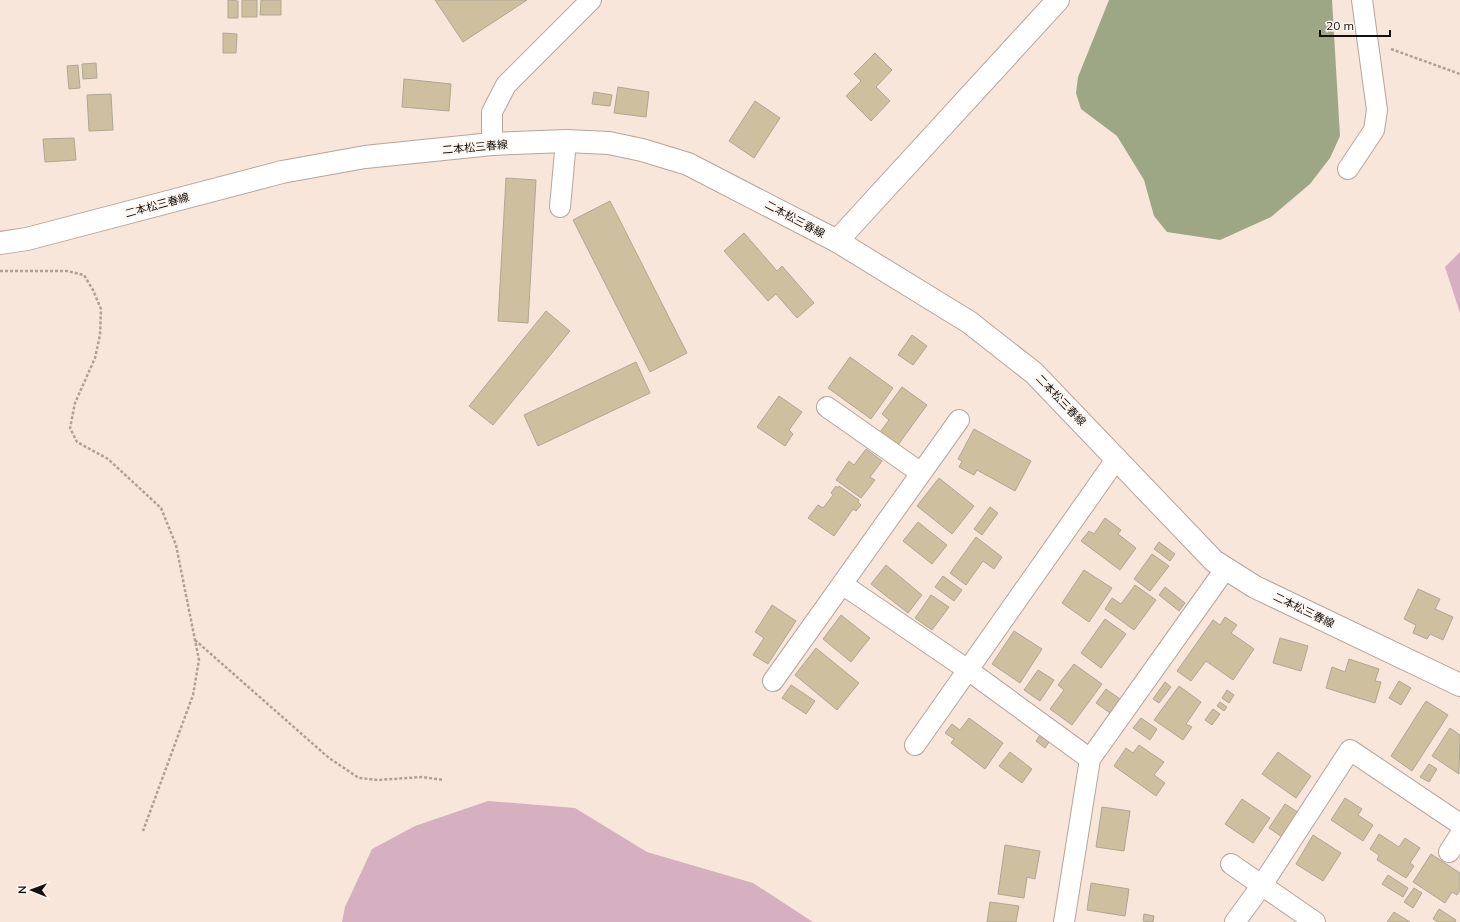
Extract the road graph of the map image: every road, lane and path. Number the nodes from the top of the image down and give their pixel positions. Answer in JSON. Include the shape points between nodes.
{"nodes":[{"id":1,"x":591,"y":0,"type":"edge"},
{"id":2,"x":1058,"y":0,"type":"edge"},
{"id":3,"x":1362,"y":0,"type":"edge"},
{"id":4,"x":1368,"y":41,"type":"junction"},
{"id":5,"x":1460,"y":74,"type":"edge"},
{"id":6,"x":566,"y":142,"type":"junction"},
{"id":7,"x":492,"y":144,"type":"junction"},
{"id":8,"x":1348,"y":169,"type":"dead end"},
{"id":9,"x":560,"y":207,"type":"dead end"},
{"id":10,"x":837,"y":241,"type":"junction"},
{"id":11,"x":0,"y":243,"type":"edge"},
{"id":12,"x":0,"y":270,"type":"edge"},
{"id":13,"x":827,"y":407,"type":"dead end"},
{"id":14,"x":959,"y":420,"type":"dead end"},
{"id":15,"x":1117,"y":458,"type":"junction"},
{"id":16,"x":921,"y":473,"type":"junction"},
{"id":17,"x":1226,"y":568,"type":"junction"},
{"id":18,"x":842,"y":584,"type":"junction"},
{"id":19,"x":195,"y":640,"type":"junction"},
{"id":20,"x":968,"y":670,"type":"junction"},
{"id":21,"x":773,"y":681,"type":"dead end"},
{"id":22,"x":1460,"y":685,"type":"edge"},
{"id":23,"x":915,"y":745,"type":"dead end"},
{"id":24,"x":1090,"y":759,"type":"junction"},
{"id":25,"x":444,"y":780,"type":"dead end"},
{"id":26,"x":1460,"y":824,"type":"edge"},
{"id":27,"x":143,"y":831,"type":"dead end"},
{"id":28,"x":1460,"y":835,"type":"edge"},
{"id":29,"x":1449,"y":852,"type":"dead end"},
{"id":30,"x":1231,"y":864,"type":"dead end"},
{"id":31,"x":1262,"y":885,"type":"junction"},
{"id":32,"x":1064,"y":922,"type":"edge"},
{"id":33,"x":1235,"y":922,"type":"edge"},
{"id":34,"x":1316,"y":922,"type":"edge"}],
"edges":[{"from":1,"to":7,"type":"street","via":[[506,85],[492,112]]},
{"from":2,"to":10,"type":"main road"},
{"from":3,"to":4,"type":"street"},
{"from":4,"to":5,"type":"path"},
{"from":4,"to":8,"type":"street","via":[[1377,110],[1374,130]]},
{"from":6,"to":7,"type":"main road","name":"二本松三春線"},
{"from":6,"to":9,"type":"street"},
{"from":6,"to":10,"type":"main road","name":"二本松三春線","via":[[609,143],[688,164]]},
{"from":7,"to":11,"type":"main road","name":"二本松三春線","via":[[365,157],[282,172],[27,239]]},
{"from":10,"to":15,"type":"main road","name":"二本松三春線","via":[[969,322],[1034,372]]},
{"from":12,"to":19,"type":"path","via":[[67,271],[84,275],[93,290],[101,309],[100,335],[95,358],[75,403],[70,428],[76,442],[108,459],[161,508],[176,545]]},
{"from":13,"to":16,"type":"street"},
{"from":14,"to":16,"type":"street"},
{"from":15,"to":17,"type":"main road","name":"二本松三春線","via":[[1214,561]]},
{"from":15,"to":20,"type":"street"},
{"from":16,"to":18,"type":"street"},
{"from":17,"to":22,"type":"main road","name":"二本松三春線","via":[[1255,587]]},
{"from":17,"to":24,"type":"street"},
{"from":18,"to":20,"type":"street"},
{"from":18,"to":21,"type":"street"},
{"from":19,"to":25,"type":"path","via":[[329,758],[359,778],[378,780],[422,777]]},
{"from":19,"to":27,"type":"path","via":[[199,660],[193,695]]},
{"from":20,"to":23,"type":"street"},
{"from":20,"to":24,"type":"street"},
{"from":24,"to":32,"type":"street"},
{"from":26,"to":31,"type":"street","via":[[1350,750]]},
{"from":28,"to":29,"type":"street"},
{"from":30,"to":31,"type":"street"},
{"from":31,"to":33,"type":"street"},
{"from":31,"to":34,"type":"street"}]}
